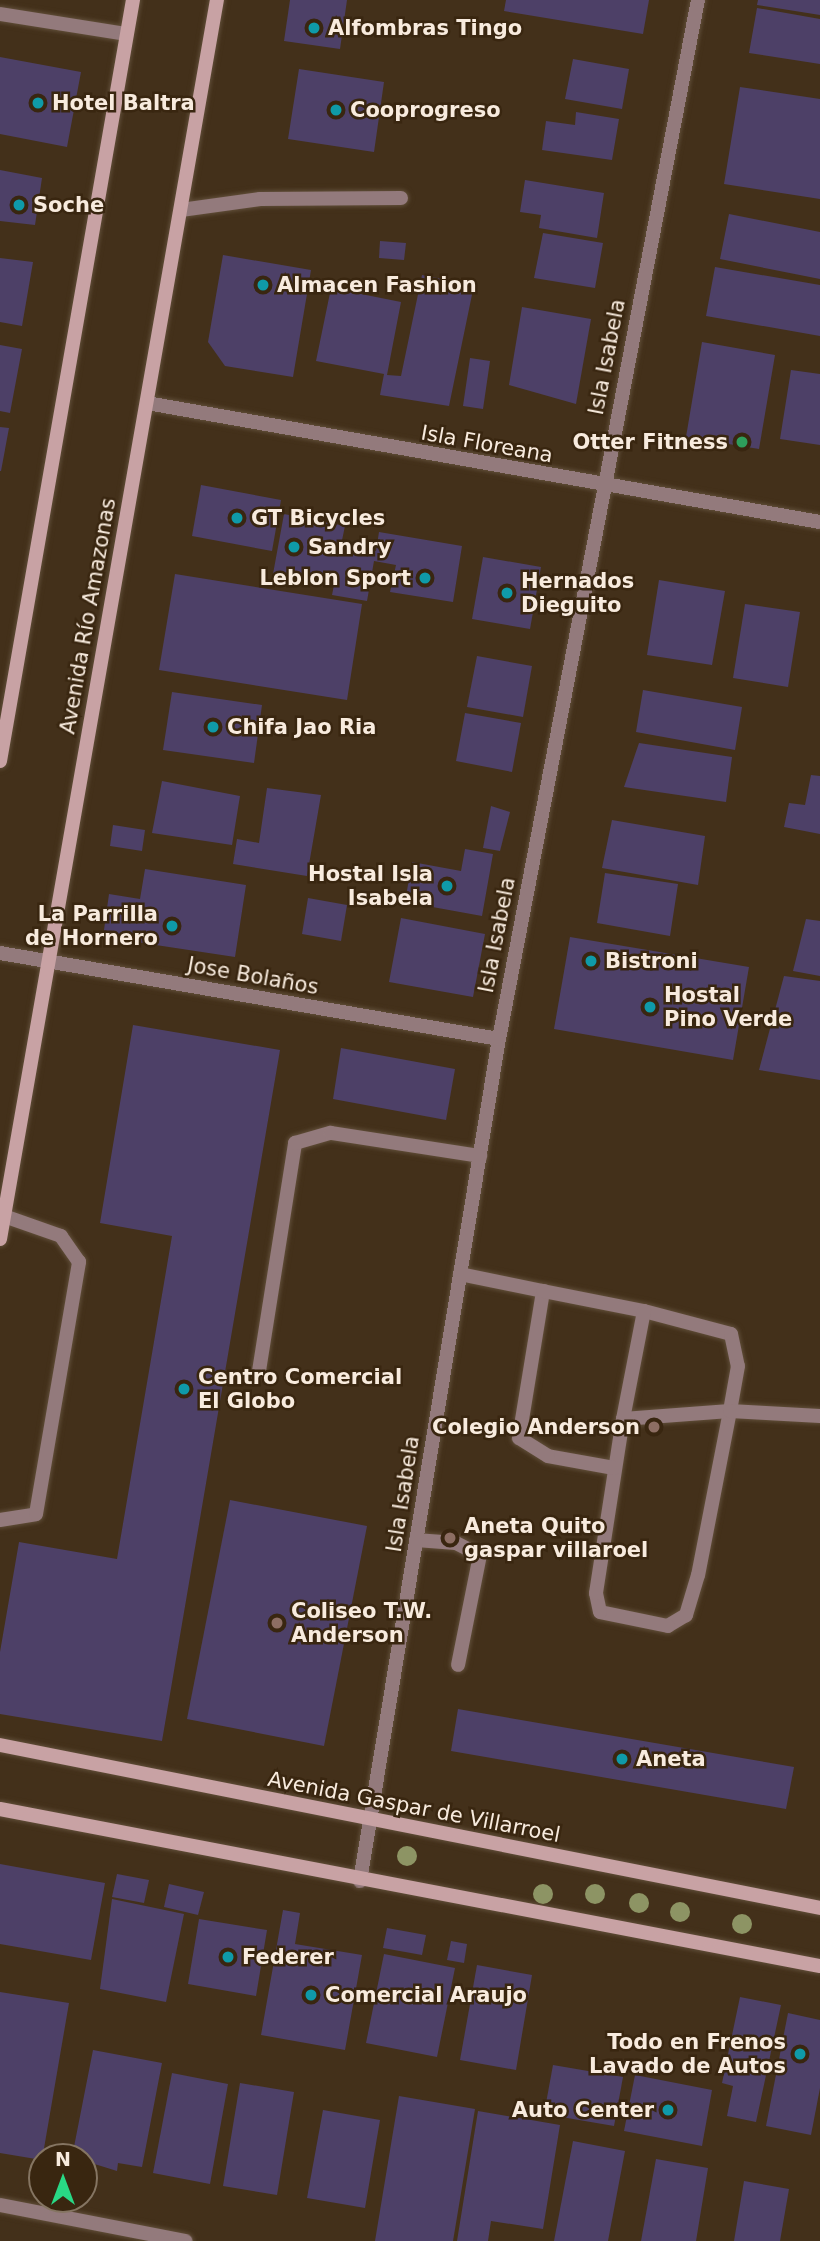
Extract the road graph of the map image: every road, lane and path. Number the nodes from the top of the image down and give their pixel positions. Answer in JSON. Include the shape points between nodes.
{"nodes":[{"id":1,"x":133,"y":0,"type":"edge"},
{"id":2,"x":217,"y":0,"type":"edge"},
{"id":3,"x":698,"y":0,"type":"edge"},
{"id":4,"x":0,"y":14,"type":"edge"},
{"id":5,"x":126,"y":34,"type":"junction"},
{"id":6,"x":401,"y":198,"type":"dead end"},
{"id":7,"x":181,"y":210,"type":"junction"},
{"id":8,"x":147,"y":403,"type":"junction"},
{"id":9,"x":604,"y":486,"type":"junction"},
{"id":10,"x":820,"y":522,"type":"edge"},
{"id":11,"x":0,"y":761,"type":"edge"},
{"id":12,"x":0,"y":953,"type":"edge"},
{"id":13,"x":47,"y":962,"type":"junction"},
{"id":14,"x":499,"y":1039,"type":"junction"},
{"id":15,"x":480,"y":1156,"type":"junction"},
{"id":16,"x":4,"y":1216,"type":"junction"},
{"id":17,"x":0,"y":1239,"type":"edge"},
{"id":18,"x":460,"y":1274,"type":"junction"},
{"id":19,"x":543,"y":1291,"type":"junction"},
{"id":20,"x":644,"y":1311,"type":"junction"},
{"id":21,"x":259,"y":1371,"type":"dead end"},
{"id":22,"x":730,"y":1410,"type":"junction"},
{"id":23,"x":820,"y":1416,"type":"edge"},
{"id":24,"x":623,"y":1419,"type":"junction"},
{"id":25,"x":614,"y":1468,"type":"junction"},
{"id":26,"x":0,"y":1520,"type":"edge"},
{"id":27,"x":416,"y":1540,"type":"junction"},
{"id":28,"x":458,"y":1665,"type":"dead end"},
{"id":29,"x":0,"y":1745,"type":"edge"},
{"id":30,"x":0,"y":1809,"type":"edge"},
{"id":31,"x":370,"y":1820,"type":"junction"},
{"id":32,"x":360,"y":1881,"type":"junction"},
{"id":33,"x":820,"y":1908,"type":"edge"},
{"id":34,"x":820,"y":1966,"type":"edge"},
{"id":35,"x":0,"y":2205,"type":"edge"},
{"id":36,"x":186,"y":2241,"type":"edge"}],
"edges":[{"from":1,"to":5,"type":"main road"},
{"from":2,"to":7,"type":"main road","name":"Avenida Río Amazonas"},
{"from":3,"to":9,"type":"street","name":"Isla Isabela"},
{"from":4,"to":5,"type":"street"},
{"from":5,"to":11,"type":"main road"},
{"from":6,"to":7,"type":"street","via":[[260,199]]},
{"from":7,"to":8,"type":"main road","name":"Avenida Río Amazonas"},
{"from":8,"to":9,"type":"street","name":"Isla Floreana"},
{"from":8,"to":13,"type":"main road","name":"Avenida Río Amazonas"},
{"from":9,"to":10,"type":"street","name":"Isla Floreana"},
{"from":9,"to":14,"type":"street","name":"Isla Isabela"},
{"from":12,"to":13,"type":"street","name":"Jose Bolaños"},
{"from":13,"to":14,"type":"street","name":"Jose Bolaños"},
{"from":13,"to":16,"type":"main road","name":"Avenida Río Amazonas"},
{"from":14,"to":15,"type":"street","name":"Isla Isabela"},
{"from":15,"to":18,"type":"street","name":"Isla Isabela"},
{"from":15,"to":21,"type":"street","via":[[331,1133],[295,1143]]},
{"from":16,"to":17,"type":"main road","name":"Avenida Río Amazonas"},
{"from":16,"to":26,"type":"street","via":[[61,1236],[79,1262],[36,1514]]},
{"from":18,"to":19,"type":"street"},
{"from":18,"to":27,"type":"street","name":"Isla Isabela"},
{"from":19,"to":20,"type":"street"},
{"from":19,"to":25,"type":"street","via":[[519,1438],[548,1456]]},
{"from":20,"to":22,"type":"street","via":[[731,1334],[738,1366]]},
{"from":20,"to":24,"type":"street"},
{"from":22,"to":23,"type":"street"},
{"from":22,"to":24,"type":"street"},
{"from":22,"to":25,"type":"street","via":[[698,1575],[680,1622],[668,1626],[600,1612],[596,1604]]},
{"from":24,"to":25,"type":"street"},
{"from":27,"to":28,"type":"street","via":[[456,1544],[480,1555]]},
{"from":27,"to":31,"type":"street","name":"Isla Isabela"},
{"from":29,"to":31,"type":"main road","name":"Avenida Gaspar de Villarroel"},
{"from":30,"to":32,"type":"main road"},
{"from":31,"to":32,"type":"street","name":"Isla Isabela"},
{"from":31,"to":33,"type":"main road","name":"Avenida Gaspar de Villarroel"},
{"from":32,"to":34,"type":"main road"},
{"from":35,"to":36,"type":"street"}]}
